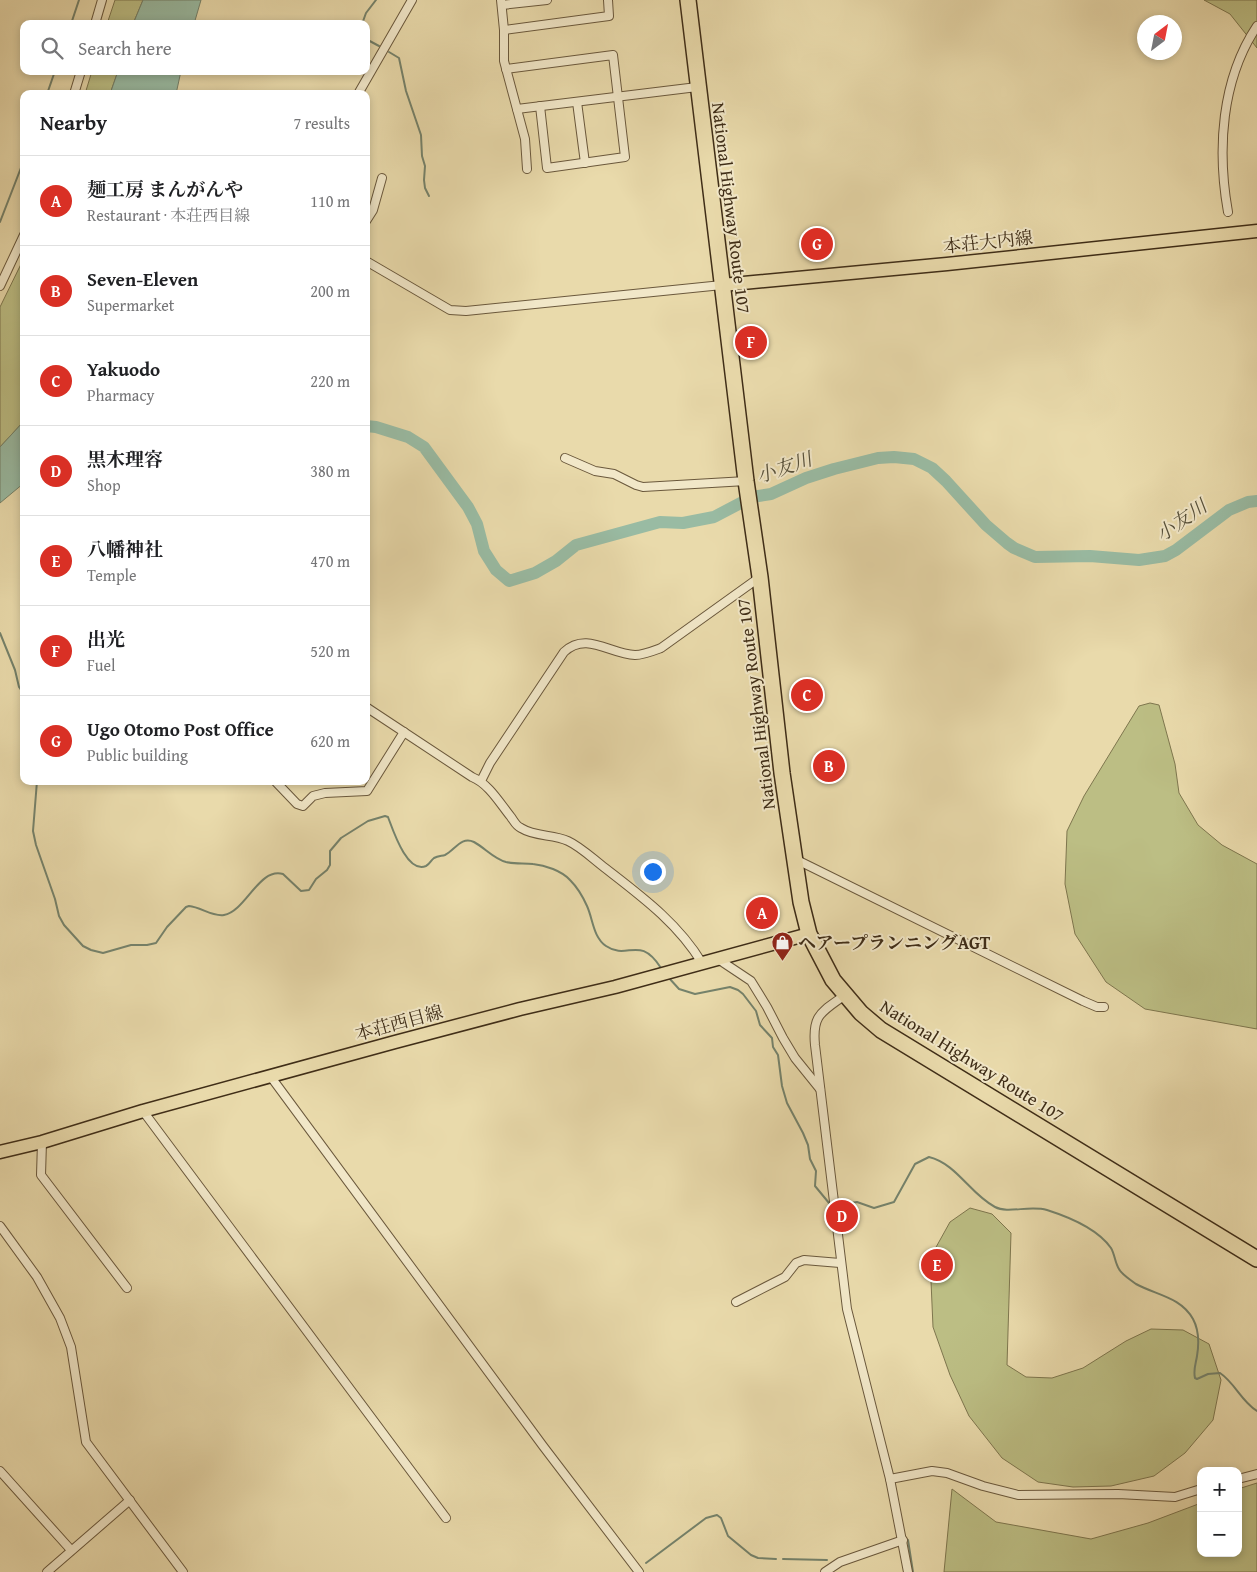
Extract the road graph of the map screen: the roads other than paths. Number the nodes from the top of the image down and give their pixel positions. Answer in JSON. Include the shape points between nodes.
{"nodes":[{"id":1,"x":102,"y":0,"type":"edge"},
{"id":2,"x":412,"y":0,"type":"edge"},
{"id":3,"x":547,"y":0,"type":"edge"},
{"id":4,"x":608,"y":0,"type":"edge"},
{"id":5,"x":688,"y":0,"type":"edge"},
{"id":6,"x":502,"y":2,"type":"edge"},
{"id":7,"x":96,"y":20,"type":"edge"},
{"id":8,"x":1257,"y":26,"type":"edge"},
{"id":9,"x":504,"y":30,"type":"junction"},
{"id":10,"x":506,"y":69,"type":"junction"},
{"id":11,"x":370,"y":73,"type":"edge"},
{"id":12,"x":80,"y":75,"type":"edge"},
{"id":13,"x":369,"y":75,"type":"edge"},
{"id":14,"x":697,"y":87,"type":"junction"},
{"id":15,"x":75,"y":90,"type":"edge"},
{"id":16,"x":360,"y":90,"type":"edge"},
{"id":17,"x":618,"y":97,"type":"junction"},
{"id":18,"x":577,"y":102,"type":"junction"},
{"id":19,"x":540,"y":106,"type":"junction"},
{"id":20,"x":517,"y":109,"type":"junction"},
{"id":21,"x":585,"y":163,"type":"junction"},
{"id":22,"x":526,"y":169,"type":"dead end"},
{"id":23,"x":382,"y":178,"type":"dead end"},
{"id":24,"x":1228,"y":212,"type":"dead end"},
{"id":25,"x":370,"y":215,"type":"edge"},
{"id":26,"x":1257,"y":231,"type":"edge"},
{"id":27,"x":20,"y":244,"type":"edge"},
{"id":28,"x":370,"y":262,"type":"edge"},
{"id":29,"x":722,"y":285,"type":"junction"},
{"id":30,"x":0,"y":286,"type":"edge"},
{"id":31,"x":565,"y":458,"type":"dead end"},
{"id":32,"x":747,"y":485,"type":"junction"},
{"id":33,"x":760,"y":578,"type":"junction"},
{"id":34,"x":370,"y":709,"type":"edge"},
{"id":35,"x":404,"y":732,"type":"junction"},
{"id":36,"x":481,"y":780,"type":"junction"},
{"id":37,"x":279,"y":785,"type":"edge"},
{"id":38,"x":795,"y":859,"type":"junction"},
{"id":39,"x":809,"y":934,"type":"junction"},
{"id":40,"x":718,"y":959,"type":"junction"},
{"id":41,"x":702,"y":964,"type":"junction"},
{"id":42,"x":845,"y":995,"type":"junction"},
{"id":43,"x":1104,"y":1007,"type":"dead end"},
{"id":44,"x":271,"y":1077,"type":"junction"},
{"id":45,"x":820,"y":1088,"type":"junction"},
{"id":46,"x":143,"y":1111,"type":"junction"},
{"id":47,"x":42,"y":1142,"type":"junction"},
{"id":48,"x":0,"y":1152,"type":"edge"},
{"id":49,"x":0,"y":1226,"type":"edge"},
{"id":50,"x":1257,"y":1259,"type":"edge"},
{"id":51,"x":840,"y":1263,"type":"junction"},
{"id":52,"x":127,"y":1288,"type":"dead end"},
{"id":53,"x":736,"y":1302,"type":"dead end"},
{"id":54,"x":0,"y":1471,"type":"edge"},
{"id":55,"x":1257,"y":1474,"type":"edge"},
{"id":56,"x":1242,"y":1478,"type":"edge"},
{"id":57,"x":890,"y":1479,"type":"junction"},
{"id":58,"x":1197,"y":1490,"type":"edge"},
{"id":59,"x":130,"y":1500,"type":"junction"},
{"id":60,"x":446,"y":1518,"type":"dead end"},
{"id":61,"x":903,"y":1540,"type":"junction"},
{"id":62,"x":71,"y":1550,"type":"junction"},
{"id":63,"x":47,"y":1572,"type":"edge"},
{"id":64,"x":183,"y":1572,"type":"edge"},
{"id":65,"x":639,"y":1572,"type":"edge"},
{"id":66,"x":824,"y":1572,"type":"edge"},
{"id":67,"x":908,"y":1572,"type":"edge"}],
"edges":[{"from":1,"to":7,"type":"street"},
{"from":2,"to":11,"type":"street"},
{"from":3,"to":6,"type":"street"},
{"from":4,"to":9,"type":"street","via":[[609,16]]},
{"from":5,"to":14,"type":"highway","name":"National Highway Route 107"},
{"from":6,"to":9,"type":"street"},
{"from":8,"to":24,"type":"street","via":[[1246,42],[1227,102],[1222,163]]},
{"from":9,"to":10,"type":"street"},
{"from":10,"to":17,"type":"street","via":[[613,55]]},
{"from":10,"to":20,"type":"street"},
{"from":12,"to":15,"type":"street"},
{"from":13,"to":16,"type":"street"},
{"from":14,"to":17,"type":"street"},
{"from":14,"to":29,"type":"highway","name":"National Highway Route 107"},
{"from":17,"to":18,"type":"street"},
{"from":17,"to":21,"type":"street","via":[[625,157]]},
{"from":18,"to":19,"type":"street"},
{"from":18,"to":21,"type":"street"},
{"from":19,"to":20,"type":"street"},
{"from":19,"to":21,"type":"street","via":[[547,168]]},
{"from":20,"to":22,"type":"street","via":[[525,139]]},
{"from":23,"to":25,"type":"street"},
{"from":26,"to":29,"type":"main road","name":"本荘大内線"},
{"from":27,"to":30,"type":"street"},
{"from":28,"to":29,"type":"street","via":[[450,310]]},
{"from":29,"to":32,"type":"highway","name":"National Highway Route 107"},
{"from":31,"to":32,"type":"street","via":[[643,487]]},
{"from":32,"to":33,"type":"highway","name":"National Highway Route 107"},
{"from":33,"to":36,"type":"street","via":[[655,650],[635,655],[591,644],[571,645],[529,702]]},
{"from":33,"to":38,"type":"highway","name":"National Highway Route 107"},
{"from":34,"to":35,"type":"street"},
{"from":35,"to":36,"type":"street"},
{"from":35,"to":37,"type":"street","via":[[367,791],[325,793],[313,796],[304,806],[297,804]]},
{"from":36,"to":41,"type":"street","via":[[519,828],[570,842],[656,909],[691,945]]},
{"from":38,"to":39,"type":"highway","name":"National Highway Route 107"},
{"from":38,"to":43,"type":"street","via":[[1083,1001]]},
{"from":39,"to":40,"type":"main road","name":"本荘西目線"},
{"from":39,"to":42,"type":"highway","name":"National Highway Route 107","via":[[824,965]]},
{"from":40,"to":41,"type":"main road","name":"本荘西目線"},
{"from":40,"to":45,"type":"street","via":[[751,981],[783,1038]]},
{"from":41,"to":44,"type":"main road","name":"本荘西目線"},
{"from":42,"to":45,"type":"street","via":[[821,1013],[814,1023]]},
{"from":42,"to":50,"type":"highway","name":"National Highway Route 107","via":[[882,1030]]},
{"from":44,"to":46,"type":"main road","name":"本荘西目線"},
{"from":44,"to":65,"type":"street"},
{"from":45,"to":51,"type":"street"},
{"from":46,"to":47,"type":"main road","name":"本荘西目線"},
{"from":46,"to":60,"type":"street"},
{"from":47,"to":48,"type":"main road","name":"本荘西目線"},
{"from":47,"to":52,"type":"street","via":[[41,1175]]},
{"from":49,"to":59,"type":"street","via":[[37,1277],[60,1318],[71,1347],[86,1442]]},
{"from":51,"to":53,"type":"street","via":[[804,1260],[796,1263],[785,1277]]},
{"from":51,"to":57,"type":"street","via":[[851,1327]]},
{"from":54,"to":62,"type":"street"},
{"from":55,"to":56,"type":"street"},
{"from":57,"to":58,"type":"street","via":[[932,1471],[948,1473],[1018,1495],[1175,1497]]},
{"from":57,"to":61,"type":"street"},
{"from":59,"to":62,"type":"street"},
{"from":59,"to":64,"type":"street"},
{"from":61,"to":66,"type":"street","via":[[840,1562]]},
{"from":61,"to":67,"type":"street"},
{"from":62,"to":63,"type":"street"}]}
